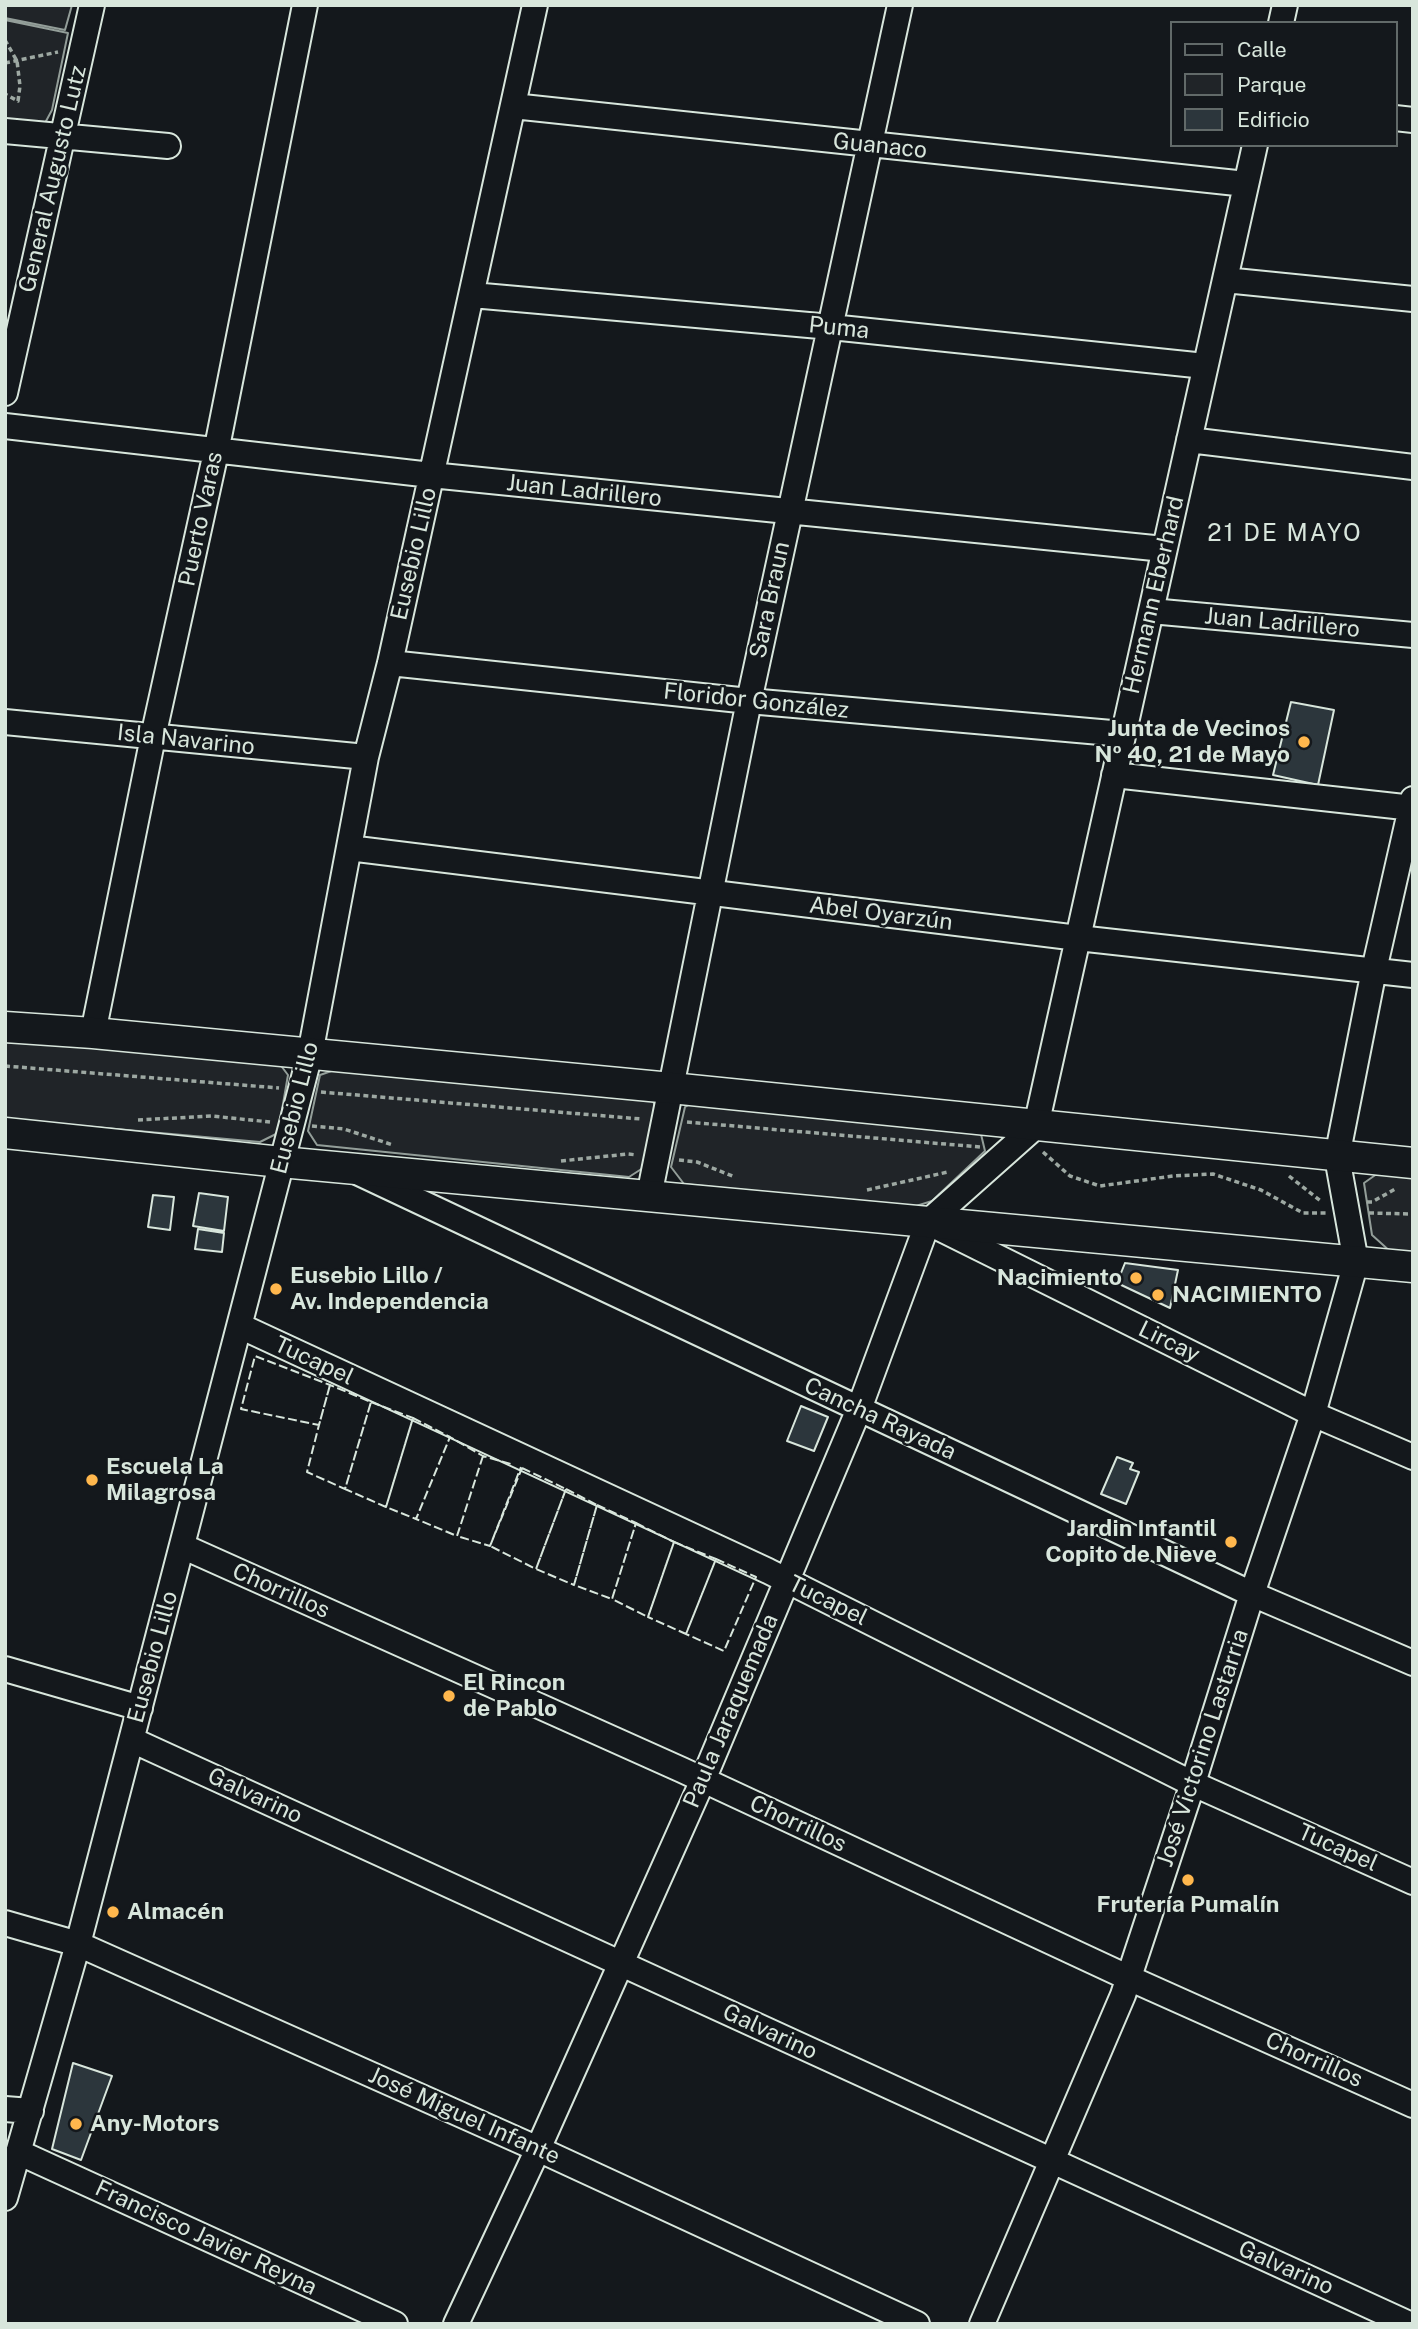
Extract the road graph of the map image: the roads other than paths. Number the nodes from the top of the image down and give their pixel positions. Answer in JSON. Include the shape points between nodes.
{"nodes":[{"id":1,"x":92,"y":5,"type":"edge"},
{"id":2,"x":305,"y":5,"type":"edge"},
{"id":3,"x":535,"y":5,"type":"edge"},
{"id":4,"x":900,"y":5,"type":"edge"},
{"id":5,"x":513,"y":106,"type":"junction"},
{"id":6,"x":5,"y":131,"type":"edge"},
{"id":7,"x":63,"y":135,"type":"junction"},
{"id":8,"x":870,"y":145,"type":"junction"},
{"id":9,"x":168,"y":146,"type":"dead end"},
{"id":10,"x":1255,"y":147,"type":"edge"},
{"id":11,"x":1246,"y":184,"type":"junction"},
{"id":12,"x":1225,"y":280,"type":"junction"},
{"id":13,"x":472,"y":295,"type":"junction"},
{"id":14,"x":1413,"y":299,"type":"edge"},
{"id":15,"x":831,"y":327,"type":"junction"},
{"id":16,"x":1205,"y":366,"type":"junction"},
{"id":17,"x":5,"y":393,"type":"edge"},
{"id":18,"x":5,"y":426,"type":"edge"},
{"id":19,"x":1189,"y":440,"type":"junction"},
{"id":20,"x":216,"y":452,"type":"junction"},
{"id":21,"x":1413,"y":467,"type":"edge"},
{"id":22,"x":432,"y":475,"type":"junction"},
{"id":23,"x":789,"y":512,"type":"junction"},
{"id":24,"x":1164,"y":550,"type":"junction"},
{"id":25,"x":1150,"y":611,"type":"junction"},
{"id":26,"x":1413,"y":635,"type":"edge"},
{"id":27,"x":390,"y":663,"type":"junction"},
{"id":28,"x":749,"y":701,"type":"junction"},
{"id":29,"x":5,"y":722,"type":"edge"},
{"id":30,"x":1123,"y":734,"type":"junction"},
{"id":31,"x":153,"y":737,"type":"junction"},
{"id":32,"x":366,"y":757,"type":"junction"},
{"id":33,"x":1114,"y":775,"type":"junction"},
{"id":34,"x":1412,"y":805,"type":"edge"},
{"id":35,"x":349,"y":848,"type":"junction"},
{"id":36,"x":709,"y":893,"type":"junction"},
{"id":37,"x":1078,"y":938,"type":"junction"},
{"id":38,"x":1374,"y":970,"type":"junction"},
{"id":39,"x":1413,"y":975,"type":"edge"},
{"id":40,"x":5,"y":1027,"type":"edge"},
{"id":41,"x":93,"y":1033,"type":"junction"},
{"id":42,"x":310,"y":1054,"type":"junction"},
{"id":43,"x":671,"y":1088,"type":"junction"},
{"id":44,"x":5,"y":1133,"type":"edge"},
{"id":45,"x":1041,"y":1142,"type":"junction"},
{"id":46,"x":1337,"y":1157,"type":"junction"},
{"id":47,"x":281,"y":1162,"type":"junction"},
{"id":48,"x":349,"y":1168,"type":"junction"},
{"id":49,"x":1407,"y":1175,"type":"edge"},
{"id":50,"x":649,"y":1196,"type":"junction"},
{"id":51,"x":928,"y":1222,"type":"junction"},
{"id":52,"x":1356,"y":1262,"type":"junction"},
{"id":53,"x":1413,"y":1268,"type":"edge"},
{"id":54,"x":240,"y":1326,"type":"junction"},
{"id":55,"x":859,"y":1409,"type":"junction"},
{"id":56,"x":1313,"y":1414,"type":"junction"},
{"id":57,"x":1413,"y":1457,"type":"edge"},
{"id":58,"x":182,"y":1546,"type":"junction"},
{"id":59,"x":786,"y":1580,"type":"junction"},
{"id":60,"x":1252,"y":1594,"type":"junction"},
{"id":61,"x":1413,"y":1663,"type":"edge"},
{"id":62,"x":5,"y":1670,"type":"edge"},
{"id":63,"x":140,"y":1707,"type":"junction"},
{"id":64,"x":132,"y":1740,"type":"junction"},
{"id":65,"x":703,"y":1780,"type":"junction"},
{"id":66,"x":1193,"y":1783,"type":"junction"},
{"id":67,"x":1413,"y":1882,"type":"edge"},
{"id":68,"x":5,"y":1923,"type":"edge"},
{"id":69,"x":78,"y":1944,"type":"junction"},
{"id":70,"x":619,"y":1963,"type":"junction"},
{"id":71,"x":1129,"y":1978,"type":"junction"},
{"id":72,"x":1413,"y":2105,"type":"edge"},
{"id":73,"x":5,"y":2109,"type":"edge"},
{"id":74,"x":31,"y":2111,"type":"junction"},
{"id":75,"x":538,"y":2149,"type":"junction"},
{"id":76,"x":18,"y":2152,"type":"junction"},
{"id":77,"x":1052,"y":2161,"type":"junction"},
{"id":78,"x":5,"y":2198,"type":"edge"},
{"id":79,"x":395,"y":2324,"type":"edge"},
{"id":80,"x":456,"y":2324,"type":"edge"},
{"id":81,"x":917,"y":2324,"type":"edge"},
{"id":82,"x":982,"y":2324,"type":"edge"},
{"id":83,"x":1409,"y":2324,"type":"edge"}],
"edges":[{"from":1,"to":7,"type":"street","name":"General Augusto Lutz"},
{"from":2,"to":20,"type":"street","name":"Puerto Varas"},
{"from":3,"to":5,"type":"street","name":"Eusebio Lillo"},
{"from":4,"to":8,"type":"street","name":"Sara Braun"},
{"from":5,"to":8,"type":"street","name":"Guanaco"},
{"from":5,"to":13,"type":"street","name":"Eusebio Lillo"},
{"from":6,"to":7,"type":"street"},
{"from":7,"to":9,"type":"street"},
{"from":7,"to":17,"type":"street","name":"General Augusto Lutz"},
{"from":8,"to":11,"type":"street","name":"Guanaco"},
{"from":8,"to":15,"type":"street","name":"Sara Braun"},
{"from":10,"to":11,"type":"street","name":"Hermann Eberhard"},
{"from":11,"to":12,"type":"street","name":"Hermann Eberhard"},
{"from":12,"to":14,"type":"street"},
{"from":12,"to":16,"type":"street","name":"Hermann Eberhard"},
{"from":13,"to":15,"type":"street","name":"Puma"},
{"from":13,"to":22,"type":"street","name":"Eusebio Lillo"},
{"from":15,"to":16,"type":"street","name":"Puma"},
{"from":15,"to":23,"type":"street","name":"Sara Braun"},
{"from":16,"to":19,"type":"street","name":"Hermann Eberhard"},
{"from":18,"to":20,"type":"street","name":"Juan Ladrillero"},
{"from":19,"to":21,"type":"street"},
{"from":19,"to":24,"type":"street","name":"Hermann Eberhard"},
{"from":20,"to":22,"type":"street","name":"Juan Ladrillero"},
{"from":20,"to":31,"type":"street","name":"Puerto Varas"},
{"from":22,"to":23,"type":"street","name":"Juan Ladrillero"},
{"from":22,"to":27,"type":"street","name":"Eusebio Lillo"},
{"from":23,"to":24,"type":"street","name":"Juan Ladrillero"},
{"from":23,"to":28,"type":"street","name":"Sara Braun"},
{"from":24,"to":25,"type":"street","name":"Hermann Eberhard"},
{"from":25,"to":26,"type":"street","name":"Juan Ladrillero"},
{"from":25,"to":30,"type":"street","name":"Hermann Eberhard"},
{"from":27,"to":28,"type":"street","name":"Floridor González"},
{"from":27,"to":32,"type":"street","name":"Eusebio Lillo"},
{"from":28,"to":30,"type":"street","name":"Floridor González"},
{"from":28,"to":36,"type":"street","name":"Sara Braun"},
{"from":29,"to":31,"type":"street","name":"Isla Navarino"},
{"from":30,"to":33,"type":"street","name":"Hermann Eberhard"},
{"from":31,"to":32,"type":"street","name":"Isla Navarino"},
{"from":31,"to":41,"type":"street","name":"Puerto Varas"},
{"from":32,"to":35,"type":"street","name":"Eusebio Lillo"},
{"from":33,"to":34,"type":"street"},
{"from":33,"to":37,"type":"street","name":"Hermann Eberhard"},
{"from":34,"to":38,"type":"street"},
{"from":35,"to":36,"type":"street","name":"Abel Oyarzún"},
{"from":35,"to":42,"type":"street","name":"Eusebio Lillo"},
{"from":36,"to":37,"type":"street","name":"Abel Oyarzún"},
{"from":36,"to":43,"type":"street","name":"Sara Braun"},
{"from":37,"to":38,"type":"street","name":"Abel Oyarzún"},
{"from":37,"to":45,"type":"street","name":"Hermann Eberhard"},
{"from":38,"to":39,"type":"street","name":"Abel Oyarzún"},
{"from":38,"to":46,"type":"street"},
{"from":40,"to":41,"type":"main road"},
{"from":41,"to":42,"type":"main road"},
{"from":42,"to":43,"type":"main road"},
{"from":42,"to":47,"type":"street","name":"Eusebio Lillo"},
{"from":43,"to":45,"type":"main road"},
{"from":43,"to":50,"type":"street","name":"Sara Braun"},
{"from":44,"to":47,"type":"main road"},
{"from":45,"to":46,"type":"main road"},
{"from":45,"to":51,"type":"street","name":"Paula Jaraquemada","via":[[1010,1150]]},
{"from":46,"to":49,"type":"main road"},
{"from":46,"to":52,"type":"street","name":"José Victorino Lastarria"},
{"from":47,"to":48,"type":"main road"},
{"from":47,"to":54,"type":"street","name":"Eusebio Lillo"},
{"from":48,"to":50,"type":"main road"},
{"from":48,"to":55,"type":"street","name":"Cancha Rayada"},
{"from":50,"to":51,"type":"main road"},
{"from":51,"to":52,"type":"main road"},
{"from":51,"to":55,"type":"street","name":"Paula Jaraquemada"},
{"from":51,"to":56,"type":"street","name":"Lircay"},
{"from":52,"to":53,"type":"main road"},
{"from":52,"to":56,"type":"street","name":"José Victorino Lastarria"},
{"from":54,"to":58,"type":"street","name":"Eusebio Lillo"},
{"from":54,"to":59,"type":"street","name":"Tucapel"},
{"from":55,"to":59,"type":"street","name":"Paula Jaraquemada"},
{"from":55,"to":60,"type":"street","name":"Cancha Rayada"},
{"from":56,"to":57,"type":"street","name":"Lircay"},
{"from":56,"to":60,"type":"street","name":"José Victorino Lastarria"},
{"from":58,"to":63,"type":"street","name":"Eusebio Lillo"},
{"from":58,"to":65,"type":"street","name":"Chorrillos"},
{"from":59,"to":65,"type":"street","name":"Paula Jaraquemada"},
{"from":59,"to":66,"type":"street","name":"Tucapel"},
{"from":60,"to":61,"type":"street","name":"Cancha Rayada"},
{"from":60,"to":66,"type":"street","name":"José Victorino Lastarria"},
{"from":62,"to":63,"type":"street"},
{"from":63,"to":64,"type":"street","name":"Eusebio Lillo"},
{"from":64,"to":69,"type":"street","name":"Eusebio Lillo"},
{"from":64,"to":70,"type":"street","name":"Galvarino"},
{"from":65,"to":70,"type":"street","name":"Paula Jaraquemada"},
{"from":65,"to":71,"type":"street","name":"Chorrillos"},
{"from":66,"to":67,"type":"street","name":"Tucapel"},
{"from":66,"to":71,"type":"street","name":"José Victorino Lastarria"},
{"from":68,"to":69,"type":"street","name":"José Miguel Infante"},
{"from":69,"to":74,"type":"street","name":"Eusebio Lillo"},
{"from":69,"to":75,"type":"street","name":"José Miguel Infante"},
{"from":70,"to":75,"type":"street","name":"Paula Jaraquemada"},
{"from":70,"to":77,"type":"street","name":"Galvarino"},
{"from":71,"to":72,"type":"street","name":"Chorrillos"},
{"from":71,"to":77,"type":"street","name":"José Victorino Lastarria"},
{"from":73,"to":74,"type":"street"},
{"from":74,"to":76,"type":"street","name":"Eusebio Lillo"},
{"from":75,"to":80,"type":"street","name":"Paula Jaraquemada"},
{"from":75,"to":81,"type":"street","name":"José Miguel Infante"},
{"from":76,"to":78,"type":"street","name":"Eusebio Lillo"},
{"from":76,"to":79,"type":"street","name":"Francisco Javier Reyna"},
{"from":77,"to":82,"type":"street","name":"José Victorino Lastarria"},
{"from":77,"to":83,"type":"street","name":"Galvarino"}]}
